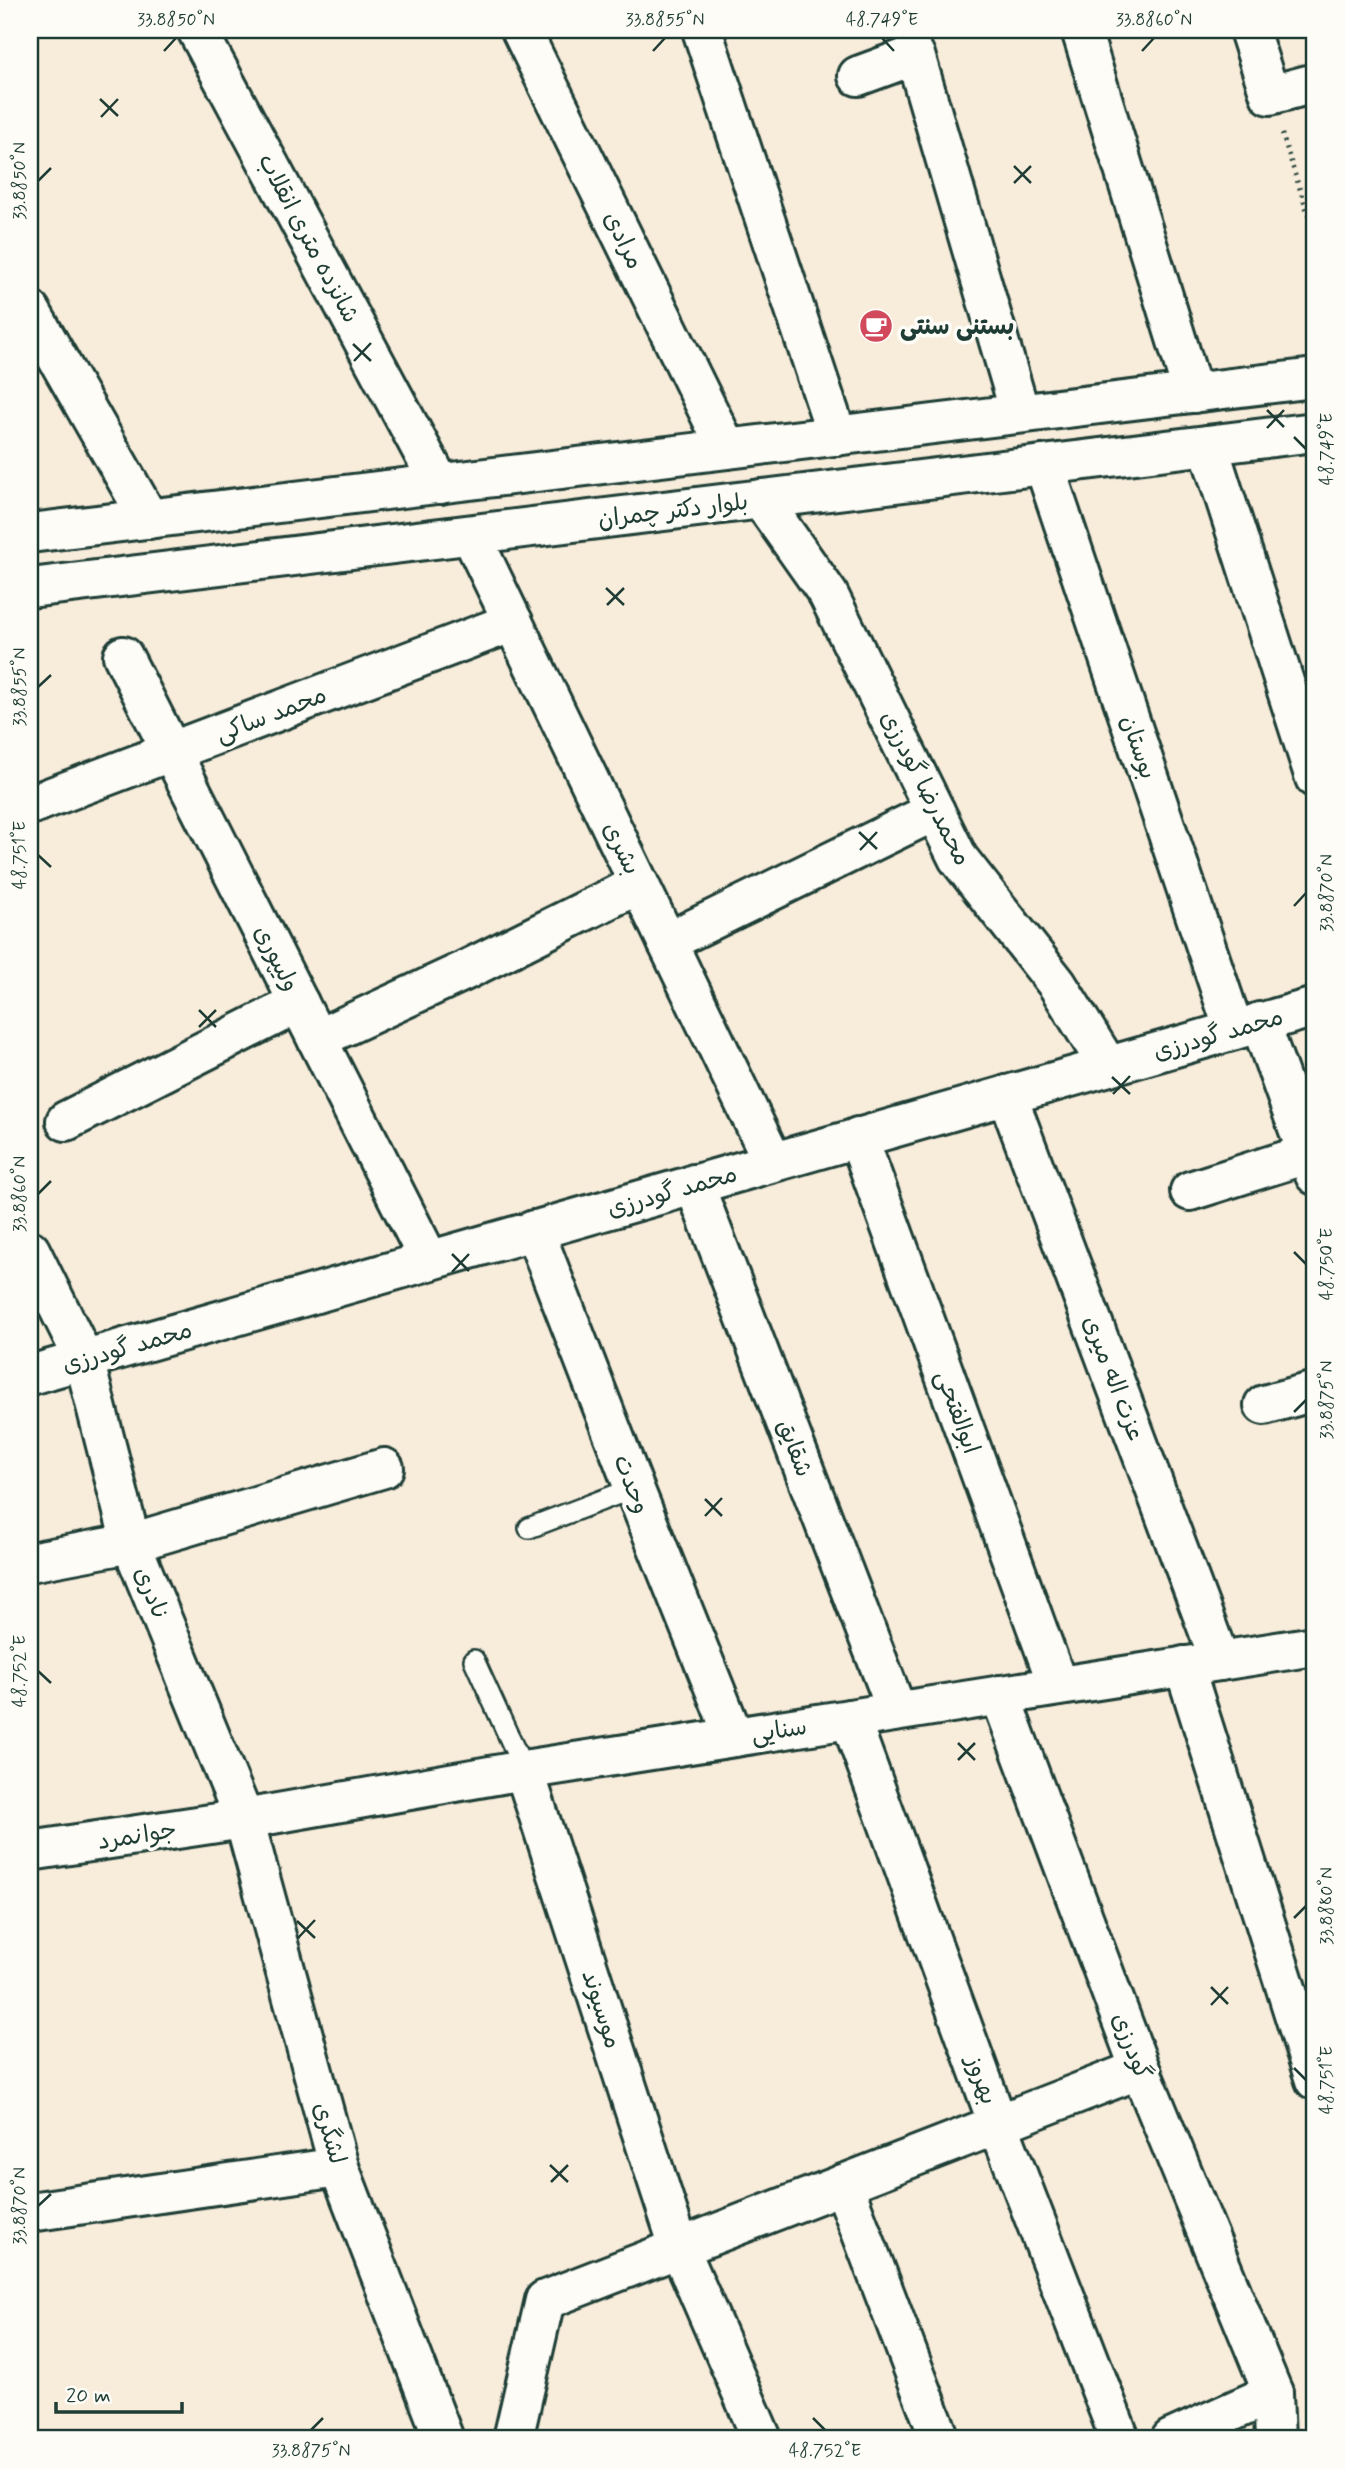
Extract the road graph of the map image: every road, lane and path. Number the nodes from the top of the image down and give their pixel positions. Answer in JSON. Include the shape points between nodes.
{"nodes":[{"id":1,"x":197,"y":30,"type":"edge"},
{"id":2,"x":521,"y":30,"type":"edge"},
{"id":3,"x":702,"y":30,"type":"edge"},
{"id":4,"x":1081,"y":30,"type":"edge"},
{"id":5,"x":1249,"y":30,"type":"edge"},
{"id":6,"x":858,"y":76,"type":"dead end"},
{"id":7,"x":1315,"y":83,"type":"edge"},
{"id":8,"x":1270,"y":95,"type":"junction"},
{"id":9,"x":1315,"y":236,"type":"edge"},
{"id":10,"x":30,"y":310,"type":"edge"},
{"id":11,"x":1315,"y":378,"type":"edge"},
{"id":12,"x":1193,"y":393,"type":"junction"},
{"id":13,"x":1020,"y":413,"type":"junction"},
{"id":14,"x":1315,"y":432,"type":"edge"},
{"id":15,"x":837,"y":436,"type":"junction"},
{"id":16,"x":1208,"y":445,"type":"junction"},
{"id":17,"x":727,"y":449,"type":"junction"},
{"id":18,"x":1044,"y":465,"type":"junction"},
{"id":19,"x":440,"y":484,"type":"junction"},
{"id":20,"x":761,"y":499,"type":"junction"},
{"id":21,"x":149,"y":519,"type":"junction"},
{"id":22,"x":30,"y":533,"type":"edge"},
{"id":23,"x":471,"y":535,"type":"junction"},
{"id":24,"x":30,"y":588,"type":"edge"},
{"id":25,"x":513,"y":622,"type":"junction"},
{"id":26,"x":123,"y":656,"type":"dead end"},
{"id":27,"x":172,"y":751,"type":"junction"},
{"id":28,"x":1315,"y":778,"type":"edge"},
{"id":29,"x":30,"y":805,"type":"edge"},
{"id":30,"x":935,"y":811,"type":"junction"},
{"id":31,"x":639,"y":884,"type":"junction"},
{"id":32,"x":667,"y":942,"type":"junction"},
{"id":33,"x":299,"y":1003,"type":"junction"},
{"id":34,"x":1315,"y":1007,"type":"edge"},
{"id":35,"x":1247,"y":1026,"type":"junction"},
{"id":36,"x":317,"y":1039,"type":"junction"},
{"id":37,"x":1108,"y":1066,"type":"junction"},
{"id":38,"x":1007,"y":1095,"type":"junction"},
{"id":39,"x":66,"y":1121,"type":"dead end"},
{"id":40,"x":858,"y":1138,"type":"junction"},
{"id":41,"x":773,"y":1162,"type":"junction"},
{"id":42,"x":1311,"y":1165,"type":"edge"},
{"id":43,"x":694,"y":1184,"type":"junction"},
{"id":44,"x":1190,"y":1191,"type":"dead end"},
{"id":45,"x":534,"y":1230,"type":"junction"},
{"id":46,"x":30,"y":1250,"type":"edge"},
{"id":47,"x":429,"y":1260,"type":"junction"},
{"id":48,"x":84,"y":1359,"type":"junction"},
{"id":49,"x":30,"y":1375,"type":"edge"},
{"id":50,"x":1315,"y":1391,"type":"edge"},
{"id":51,"x":1264,"y":1405,"type":"dead end"},
{"id":52,"x":384,"y":1468,"type":"dead end"},
{"id":53,"x":634,"y":1488,"type":"junction"},
{"id":54,"x":529,"y":1528,"type":"dead end"},
{"id":55,"x":131,"y":1543,"type":"junction"},
{"id":56,"x":30,"y":1562,"type":"edge"},
{"id":57,"x":1315,"y":1646,"type":"edge"},
{"id":58,"x":474,"y":1660,"type":"dead end"},
{"id":59,"x":1202,"y":1663,"type":"junction"},
{"id":60,"x":1058,"y":1686,"type":"junction"},
{"id":61,"x":1000,"y":1695,"type":"junction"},
{"id":62,"x":897,"y":1711,"type":"junction"},
{"id":63,"x":850,"y":1719,"type":"junction"},
{"id":64,"x":734,"y":1737,"type":"junction"},
{"id":65,"x":524,"y":1770,"type":"junction"},
{"id":66,"x":244,"y":1819,"type":"junction"},
{"id":67,"x":30,"y":1851,"type":"edge"},
{"id":68,"x":1140,"y":2069,"type":"junction"},
{"id":69,"x":1315,"y":2080,"type":"edge"},
{"id":70,"x":998,"y":2124,"type":"junction"},
{"id":71,"x":339,"y":2167,"type":"junction"},
{"id":72,"x":843,"y":2184,"type":"junction"},
{"id":73,"x":30,"y":2212,"type":"edge"},
{"id":74,"x":679,"y":2247,"type":"junction"},
{"id":75,"x":1273,"y":2393,"type":"junction"},
{"id":76,"x":443,"y":2439,"type":"edge"},
{"id":77,"x":513,"y":2439,"type":"edge"},
{"id":78,"x":762,"y":2439,"type":"edge"},
{"id":79,"x":940,"y":2439,"type":"edge"},
{"id":80,"x":1120,"y":2439,"type":"edge"},
{"id":81,"x":1171,"y":2439,"type":"edge"},
{"id":82,"x":1275,"y":2439,"type":"edge"}],
"edges":[{"from":1,"to":19,"type":"street","name":"شانزده متری انقلاب"},
{"from":2,"to":17,"type":"street","name":"مرادی"},
{"from":3,"to":15,"type":"street"},
{"from":4,"to":12,"type":"street"},
{"from":5,"to":8,"type":"street"},
{"from":6,"to":13,"type":"street","via":[[915,55]]},
{"from":7,"to":8,"type":"street"},
{"from":8,"to":9,"type":"path"},
{"from":10,"to":21,"type":"street"},
{"from":11,"to":12,"type":"street"},
{"from":12,"to":13,"type":"street"},
{"from":13,"to":15,"type":"street"},
{"from":14,"to":16,"type":"street","name":"بلوار دکتر چمران"},
{"from":15,"to":17,"type":"street"},
{"from":16,"to":18,"type":"street","name":"بلوار دکتر چمران"},
{"from":16,"to":28,"type":"street"},
{"from":17,"to":19,"type":"street"},
{"from":18,"to":20,"type":"street","name":"بلوار دکتر چمران"},
{"from":18,"to":35,"type":"street","name":"بوستان"},
{"from":19,"to":21,"type":"street"},
{"from":20,"to":23,"type":"street","name":"بلوار دکتر چمران"},
{"from":20,"to":30,"type":"street","name":"محمدرضا گودرزی","via":[[828,594]]},
{"from":21,"to":22,"type":"street"},
{"from":23,"to":24,"type":"street","name":"بلوار دکتر چمران"},
{"from":23,"to":25,"type":"street","name":"بشری"},
{"from":25,"to":27,"type":"street","name":"محمد ساکی"},
{"from":25,"to":31,"type":"street","name":"بشری"},
{"from":26,"to":27,"type":"street","name":"ولیپوری"},
{"from":27,"to":29,"type":"street","name":"محمد ساکی"},
{"from":27,"to":33,"type":"street","name":"ولیپوری"},
{"from":30,"to":32,"type":"street"},
{"from":30,"to":37,"type":"street","name":"محمدرضا گودرزی","via":[[958,858],[1057,984]]},
{"from":31,"to":32,"type":"street","name":"بشری"},
{"from":31,"to":36,"type":"street"},
{"from":32,"to":41,"type":"street","name":"بشری"},
{"from":33,"to":36,"type":"street","name":"ولیپوری"},
{"from":33,"to":39,"type":"street"},
{"from":34,"to":35,"type":"street","name":"محمد گودرزی"},
{"from":35,"to":37,"type":"street","name":"محمد گودرزی"},
{"from":35,"to":42,"type":"street"},
{"from":36,"to":47,"type":"street","name":"ولیپوری"},
{"from":37,"to":38,"type":"street","name":"محمد گودرزی"},
{"from":38,"to":40,"type":"street","name":"محمد گودرزی"},
{"from":38,"to":59,"type":"street","name":"عزت اله میری"},
{"from":40,"to":41,"type":"street","name":"محمد گودرزی"},
{"from":40,"to":60,"type":"street","name":"ابوالفتحی"},
{"from":41,"to":43,"type":"street","name":"محمد گودرزی"},
{"from":42,"to":44,"type":"street"},
{"from":43,"to":45,"type":"street","name":"محمد گودرزی"},
{"from":43,"to":62,"type":"street","name":"شقایق"},
{"from":45,"to":47,"type":"street","name":"محمد گودرزی"},
{"from":45,"to":53,"type":"street","name":"وحدت"},
{"from":46,"to":48,"type":"street","name":"نادری"},
{"from":47,"to":48,"type":"street","name":"محمد گودرزی"},
{"from":48,"to":49,"type":"street","name":"محمد گودرزی"},
{"from":48,"to":55,"type":"street","name":"نادری"},
{"from":50,"to":51,"type":"street"},
{"from":52,"to":55,"type":"street"},
{"from":53,"to":54,"type":"lane"},
{"from":53,"to":64,"type":"street","name":"وحدت"},
{"from":55,"to":56,"type":"street"},
{"from":55,"to":66,"type":"street","name":"نادری"},
{"from":57,"to":59,"type":"street","name":"سنایی"},
{"from":58,"to":65,"type":"lane"},
{"from":59,"to":60,"type":"street","name":"سنایی"},
{"from":59,"to":69,"type":"street","name":"عزت اله میری"},
{"from":60,"to":61,"type":"street","name":"سنایی"},
{"from":61,"to":62,"type":"street","name":"سنایی"},
{"from":61,"to":68,"type":"street","name":"گودرزی"},
{"from":62,"to":63,"type":"street","name":"سنایی"},
{"from":63,"to":64,"type":"street","name":"سنایی"},
{"from":63,"to":70,"type":"street","name":"بهروز"},
{"from":64,"to":65,"type":"street","name":"سنایی"},
{"from":65,"to":66,"type":"street","name":"سنایی"},
{"from":65,"to":74,"type":"street","name":"موسیوند"},
{"from":66,"to":67,"type":"street","name":"جوانمرد"},
{"from":66,"to":71,"type":"street","name":"لشگری"},
{"from":68,"to":70,"type":"street"},
{"from":68,"to":75,"type":"street","name":"گودرزی"},
{"from":70,"to":72,"type":"street"},
{"from":70,"to":80,"type":"street","name":"بهروز"},
{"from":71,"to":73,"type":"street"},
{"from":71,"to":76,"type":"street","name":"لشگری"},
{"from":72,"to":74,"type":"street"},
{"from":72,"to":79,"type":"street"},
{"from":74,"to":77,"type":"street","via":[[545,2300]]},
{"from":74,"to":78,"type":"street","name":"موسیوند"},
{"from":75,"to":81,"type":"street"},
{"from":75,"to":82,"type":"street","name":"گودرزی"}]}
